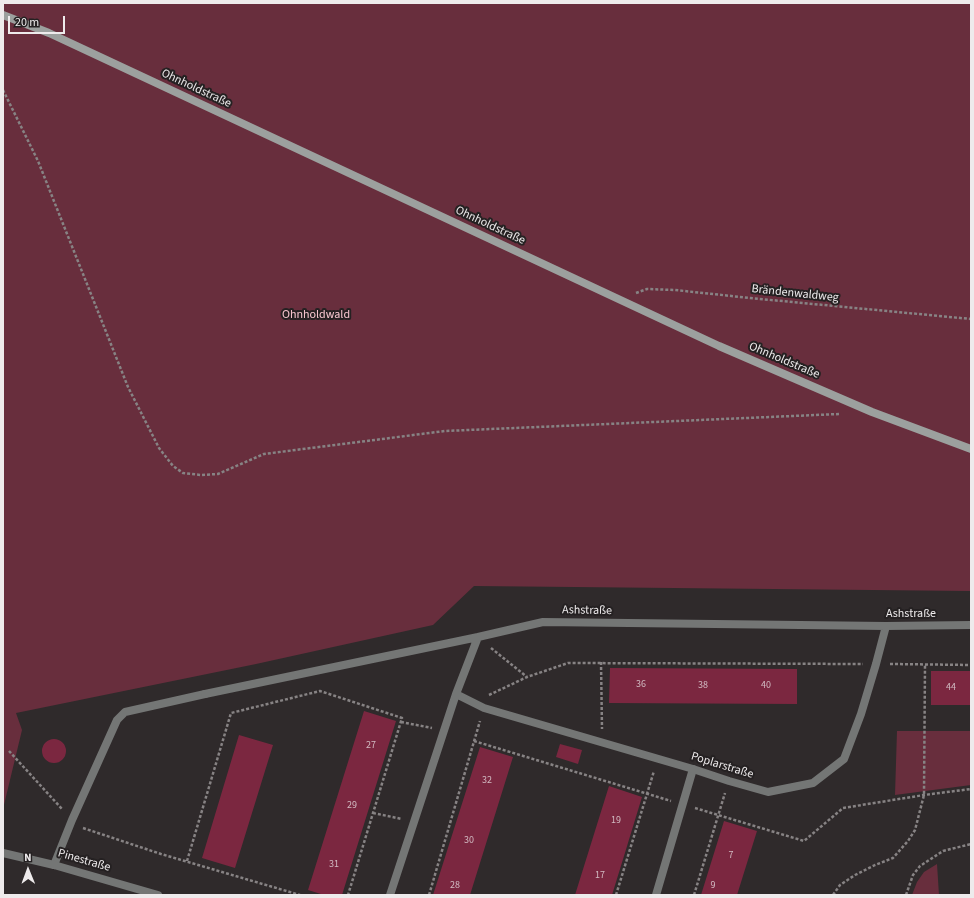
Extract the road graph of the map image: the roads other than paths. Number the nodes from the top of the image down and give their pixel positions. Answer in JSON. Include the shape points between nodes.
{"nodes":[{"id":1,"x":3,"y":15,"type":"edge"},
{"id":2,"x":971,"y":449,"type":"edge"},
{"id":3,"x":971,"y":625,"type":"edge"},
{"id":4,"x":886,"y":626,"type":"junction"},
{"id":5,"x":478,"y":637,"type":"junction"},
{"id":6,"x":456,"y":694,"type":"junction"},
{"id":7,"x":693,"y":769,"type":"junction"},
{"id":8,"x":3,"y":853,"type":"edge"},
{"id":9,"x":54,"y":865,"type":"junction"},
{"id":10,"x":158,"y":895,"type":"edge"},
{"id":11,"x":390,"y":895,"type":"edge"},
{"id":12,"x":656,"y":895,"type":"edge"}],
"edges":[{"from":1,"to":2,"type":"main road","name":"Ohnholdstraße","via":[[56,37],[720,346],[872,412]]},
{"from":3,"to":4,"type":"street","name":"Ashstraße"},
{"from":4,"to":5,"type":"street","name":"Ashstraße","via":[[543,622]]},
{"from":4,"to":7,"type":"street","name":"Poplarstraße","via":[[861,714],[844,759],[813,784],[768,792]]},
{"from":5,"to":6,"type":"street"},
{"from":5,"to":9,"type":"street","name":"Ashstraße","via":[[125,712],[117,720]]},
{"from":6,"to":7,"type":"street","name":"Poplarstraße","via":[[484,708]]},
{"from":6,"to":11,"type":"street"},
{"from":7,"to":12,"type":"street"},
{"from":8,"to":9,"type":"street","name":"Pinestraße"},
{"from":9,"to":10,"type":"street","name":"Pinestraße"}]}
